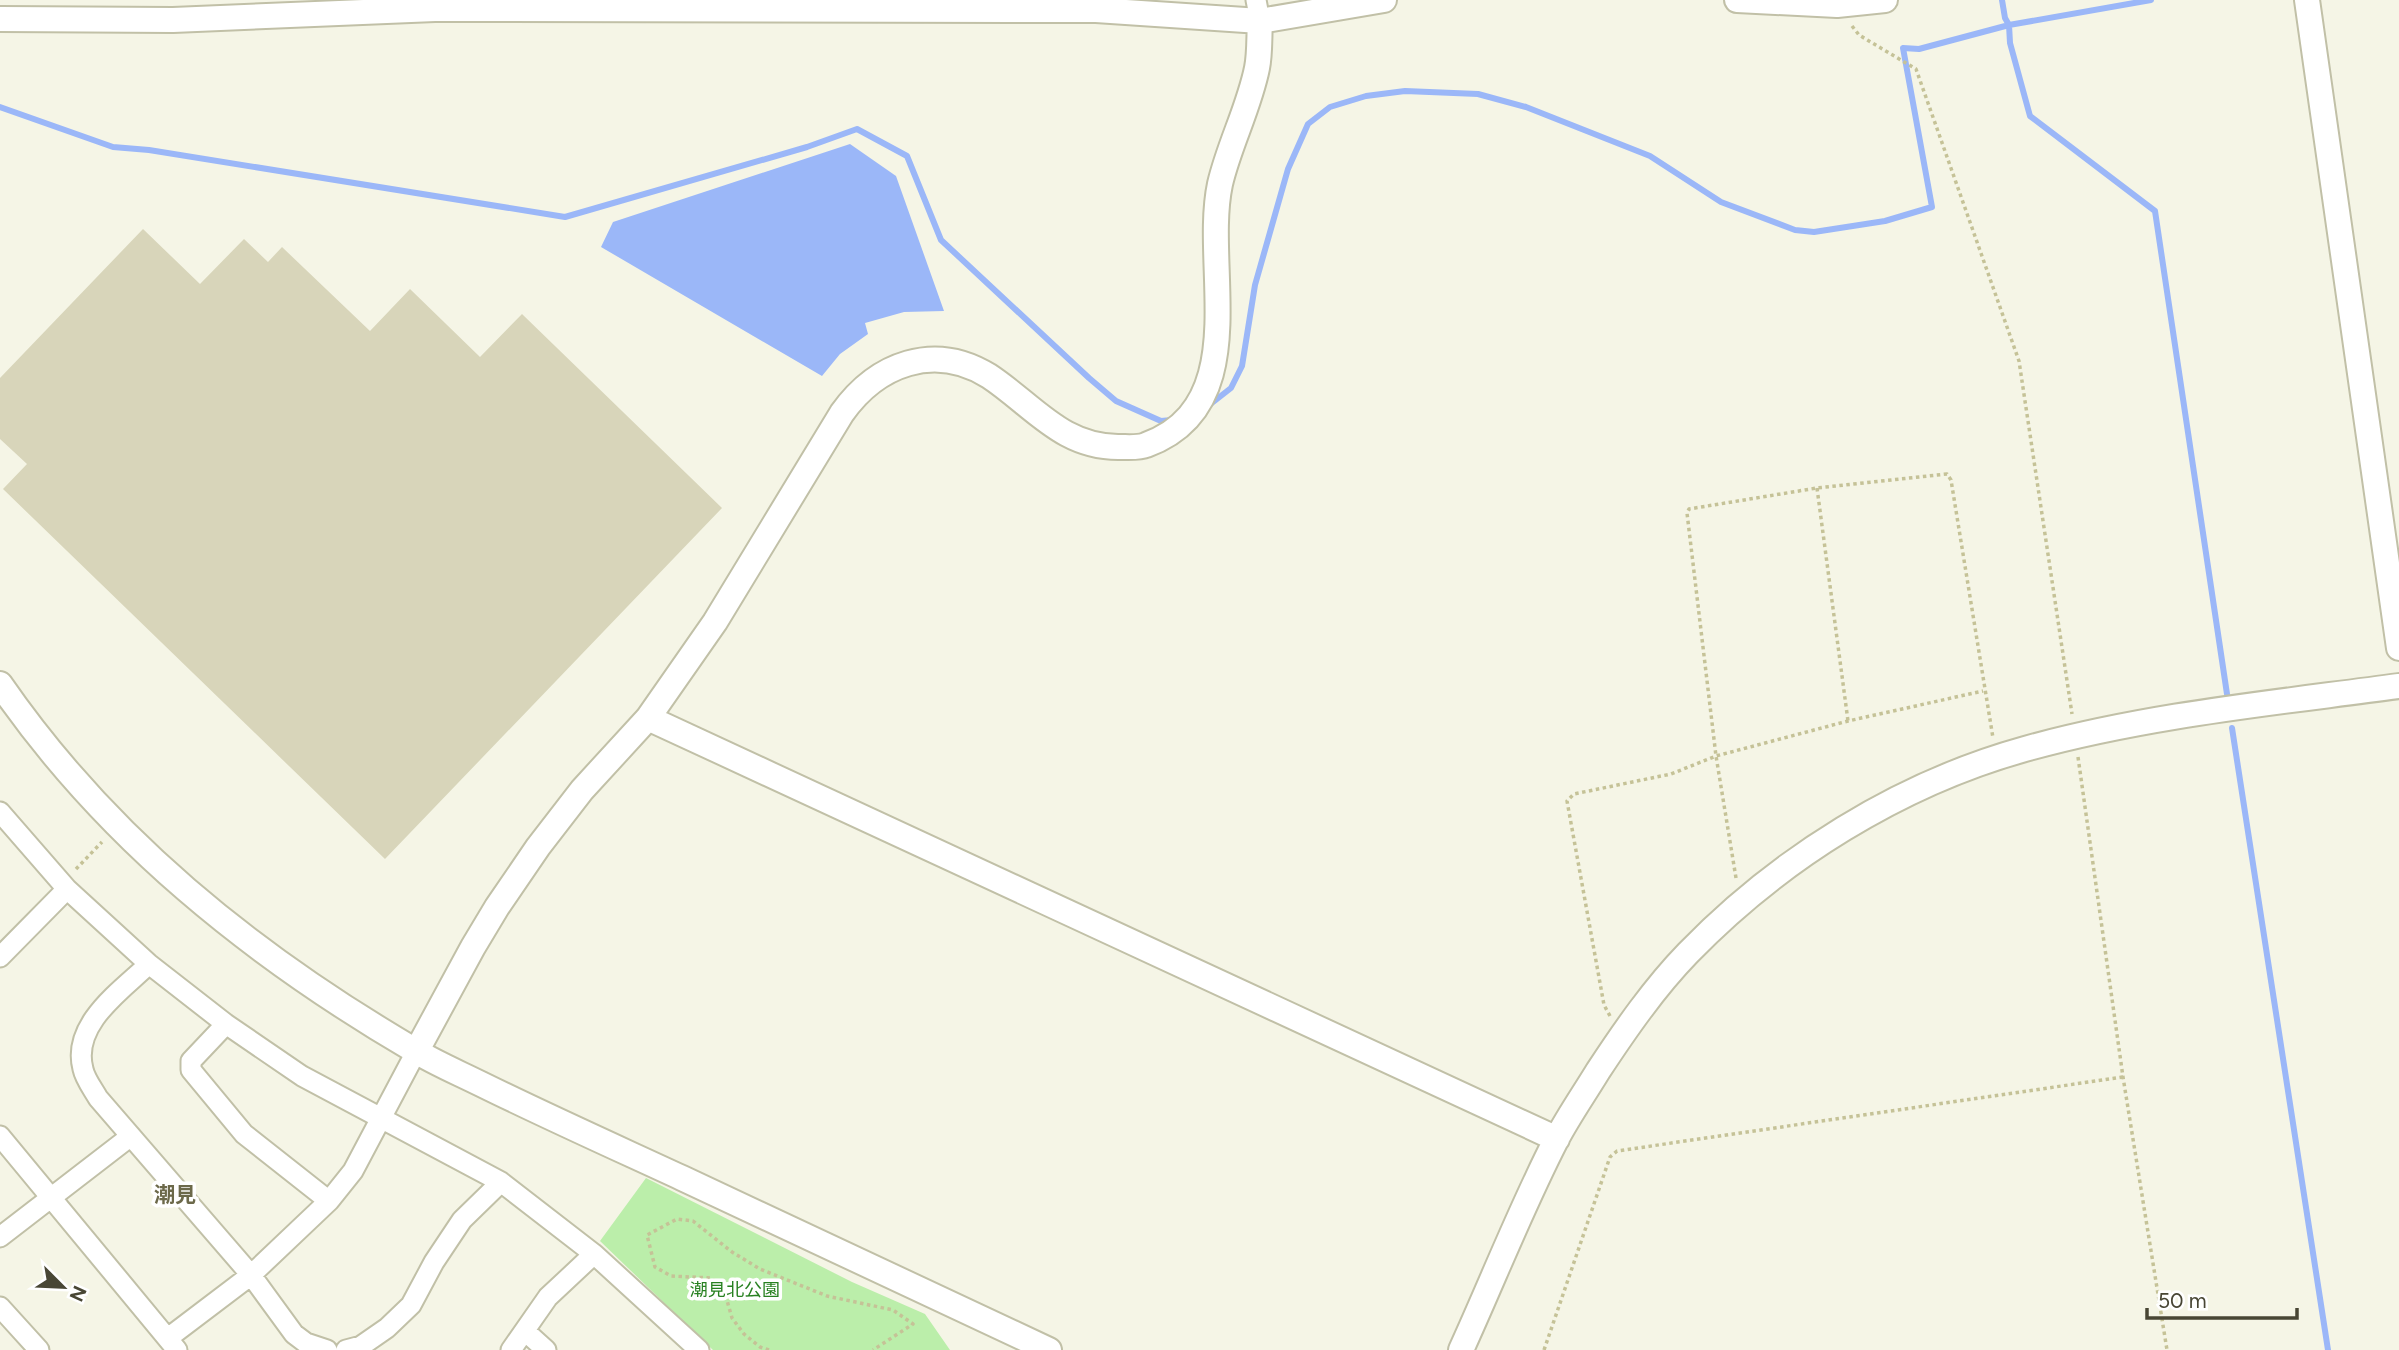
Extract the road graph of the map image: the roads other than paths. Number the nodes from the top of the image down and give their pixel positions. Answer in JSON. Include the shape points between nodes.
{"nodes":[{"id":1,"x":1384,"y":0,"type":"edge"},
{"id":2,"x":1737,"y":0,"type":"edge"},
{"id":3,"x":1885,"y":0,"type":"edge"},
{"id":4,"x":2307,"y":0,"type":"edge"},
{"id":5,"x":1258,"y":10,"type":"edge"},
{"id":6,"x":0,"y":19,"type":"edge"},
{"id":7,"x":2399,"y":648,"type":"edge"},
{"id":8,"x":0,"y":684,"type":"edge"},
{"id":9,"x":2399,"y":686,"type":"edge"},
{"id":10,"x":648,"y":718,"type":"junction"},
{"id":11,"x":0,"y":812,"type":"edge"},
{"id":12,"x":67,"y":888,"type":"junction"},
{"id":13,"x":0,"y":957,"type":"edge"},
{"id":14,"x":149,"y":964,"type":"junction"},
{"id":15,"x":226,"y":1024,"type":"junction"},
{"id":16,"x":416,"y":1052,"type":"junction"},
{"id":17,"x":382,"y":1119,"type":"junction"},
{"id":18,"x":0,"y":1136,"type":"edge"},
{"id":19,"x":131,"y":1136,"type":"junction"},
{"id":20,"x":1557,"y":1139,"type":"junction"},
{"id":21,"x":501,"y":1182,"type":"junction"},
{"id":22,"x":51,"y":1196,"type":"junction"},
{"id":23,"x":329,"y":1201,"type":"junction"},
{"id":24,"x":0,"y":1237,"type":"edge"},
{"id":25,"x":594,"y":1254,"type":"junction"},
{"id":26,"x":251,"y":1275,"type":"junction"},
{"id":27,"x":0,"y":1307,"type":"edge"},
{"id":28,"x":525,"y":1331,"type":"junction"},
{"id":29,"x":173,"y":1344,"type":"edge"},
{"id":30,"x":38,"y":1350,"type":"edge"},
{"id":31,"x":327,"y":1350,"type":"edge"},
{"id":32,"x":346,"y":1350,"type":"edge"},
{"id":33,"x":511,"y":1350,"type":"edge"},
{"id":34,"x":547,"y":1350,"type":"edge"},
{"id":35,"x":698,"y":1350,"type":"edge"},
{"id":36,"x":1049,"y":1350,"type":"edge"},
{"id":37,"x":1461,"y":1350,"type":"edge"}],
"edges":[{"from":1,"to":5,"type":"street"},
{"from":2,"to":3,"type":"street","via":[[1837,5]]},
{"from":4,"to":7,"type":"street"},
{"from":5,"to":6,"type":"street","via":[[435,9],[173,20]]},
{"from":5,"to":10,"type":"street","via":[[1258,67],[1220,185],[1215,363],[1196,409],[1183,423],[1145,445],[1095,446],[1051,426],[987,375],[961,364],[935,359],[910,361],[891,369],[854,395],[715,622]]},
{"from":8,"to":16,"type":"street","via":[[62,764],[157,865],[251,944]]},
{"from":9,"to":20,"type":"street","via":[[2075,736],[1997,758],[1856,822],[1741,903],[1688,953],[1621,1036]]},
{"from":10,"to":16,"type":"street","via":[[582,790],[538,847],[472,947]]},
{"from":10,"to":20,"type":"street"},
{"from":11,"to":12,"type":"street"},
{"from":12,"to":13,"type":"street"},
{"from":12,"to":14,"type":"street"},
{"from":14,"to":15,"type":"street"},
{"from":14,"to":19,"type":"street","via":[[96,1016],[82,1050],[83,1069],[98,1098]]},
{"from":15,"to":17,"type":"street","via":[[302,1076]]},
{"from":15,"to":23,"type":"street","via":[[191,1061],[191,1070],[244,1134]]},
{"from":16,"to":17,"type":"street"},
{"from":16,"to":36,"type":"street"},
{"from":17,"to":21,"type":"street"},
{"from":17,"to":23,"type":"street"},
{"from":18,"to":22,"type":"street"},
{"from":19,"to":22,"type":"street"},
{"from":19,"to":26,"type":"street"},
{"from":20,"to":37,"type":"street"},
{"from":21,"to":25,"type":"street"},
{"from":21,"to":32,"type":"street","via":[[462,1220],[411,1305],[361,1346]]},
{"from":22,"to":24,"type":"street"},
{"from":22,"to":29,"type":"street"},
{"from":23,"to":26,"type":"street"},
{"from":25,"to":28,"type":"street","via":[[548,1297]]},
{"from":25,"to":35,"type":"street"},
{"from":26,"to":29,"type":"street"},
{"from":26,"to":31,"type":"street","via":[[294,1335]]},
{"from":27,"to":30,"type":"street"},
{"from":28,"to":33,"type":"street"},
{"from":28,"to":34,"type":"street"}]}
